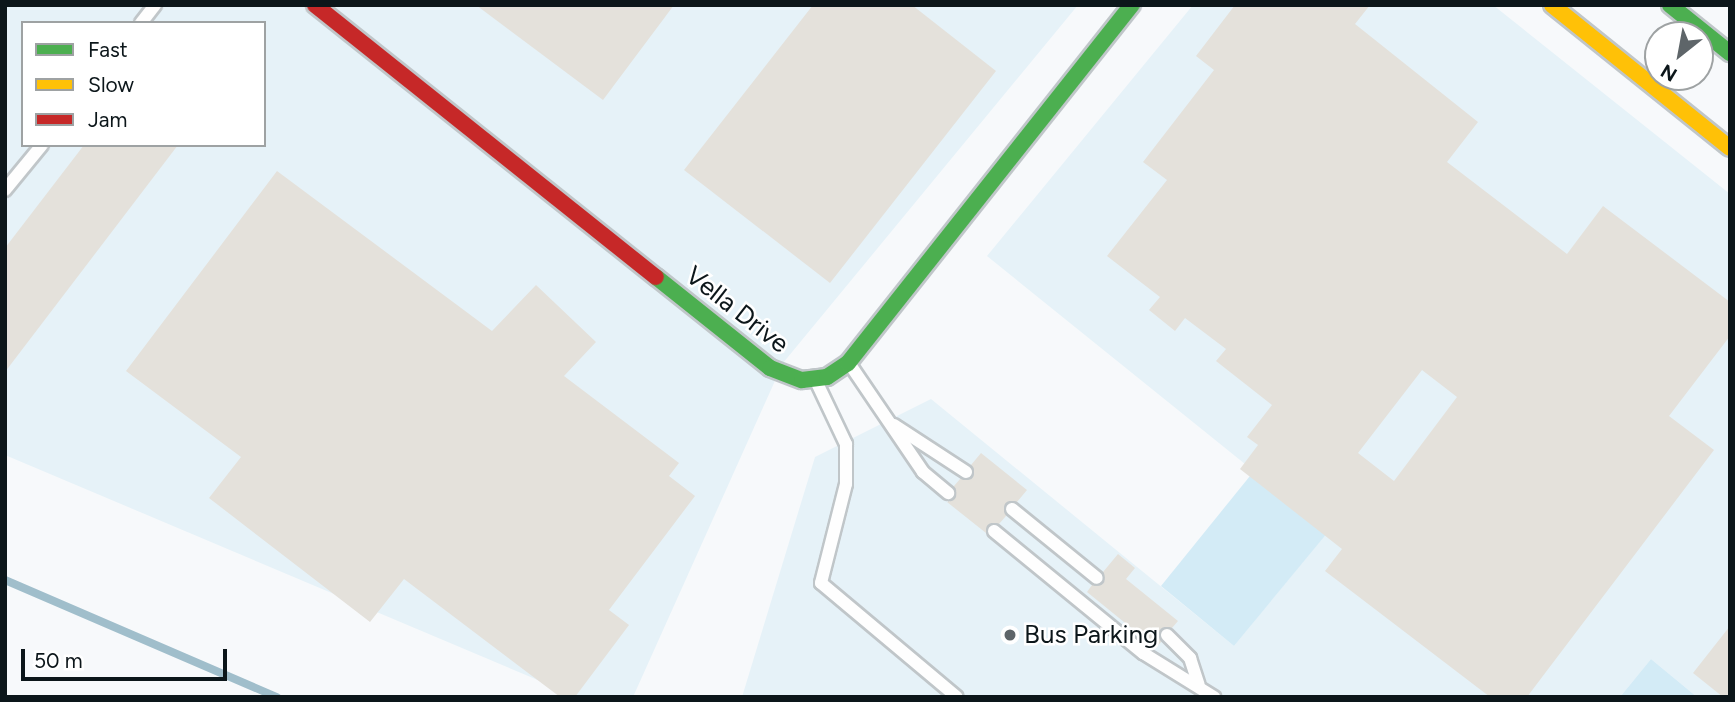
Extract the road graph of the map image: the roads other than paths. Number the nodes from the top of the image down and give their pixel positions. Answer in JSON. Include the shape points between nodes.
{"nodes":[{"id":1,"x":155,"y":5,"type":"edge"},
{"id":2,"x":315,"y":5,"type":"edge"},
{"id":3,"x":1132,"y":5,"type":"edge"},
{"id":4,"x":1552,"y":5,"type":"edge"},
{"id":5,"x":1670,"y":5,"type":"edge"},
{"id":6,"x":143,"y":21,"type":"edge"},
{"id":7,"x":1730,"y":53,"type":"edge"},
{"id":8,"x":40,"y":147,"type":"edge"},
{"id":9,"x":1730,"y":148,"type":"edge"},
{"id":10,"x":5,"y":190,"type":"edge"},
{"id":11,"x":848,"y":363,"type":"junction"},
{"id":12,"x":816,"y":380,"type":"junction"},
{"id":13,"x":887,"y":421,"type":"junction"},
{"id":14,"x":966,"y":472,"type":"dead end"},
{"id":15,"x":948,"y":493,"type":"dead end"},
{"id":16,"x":1012,"y":509,"type":"dead end"},
{"id":17,"x":994,"y":531,"type":"dead end"},
{"id":18,"x":1097,"y":578,"type":"dead end"},
{"id":19,"x":1167,"y":635,"type":"dead end"},
{"id":20,"x":1199,"y":685,"type":"junction"},
{"id":21,"x":957,"y":697,"type":"edge"},
{"id":22,"x":1214,"y":697,"type":"edge"}],
"edges":[{"from":1,"to":6,"type":"lane"},
{"from":2,"to":12,"type":"street","name":"Vella Drive","via":[[770,368],[789,379]]},
{"from":3,"to":11,"type":"street"},
{"from":4,"to":9,"type":"street"},
{"from":5,"to":7,"type":"street"},
{"from":8,"to":10,"type":"lane"},
{"from":11,"to":12,"type":"street"},
{"from":11,"to":13,"type":"lane"},
{"from":12,"to":21,"type":"lane","via":[[846,444],[846,484],[821,583]]},
{"from":13,"to":14,"type":"lane"},
{"from":13,"to":15,"type":"lane","via":[[923,472]]},
{"from":16,"to":18,"type":"lane"},
{"from":17,"to":20,"type":"lane","via":[[1143,653]]},
{"from":19,"to":20,"type":"lane","via":[[1190,658]]},
{"from":20,"to":22,"type":"lane"}]}
